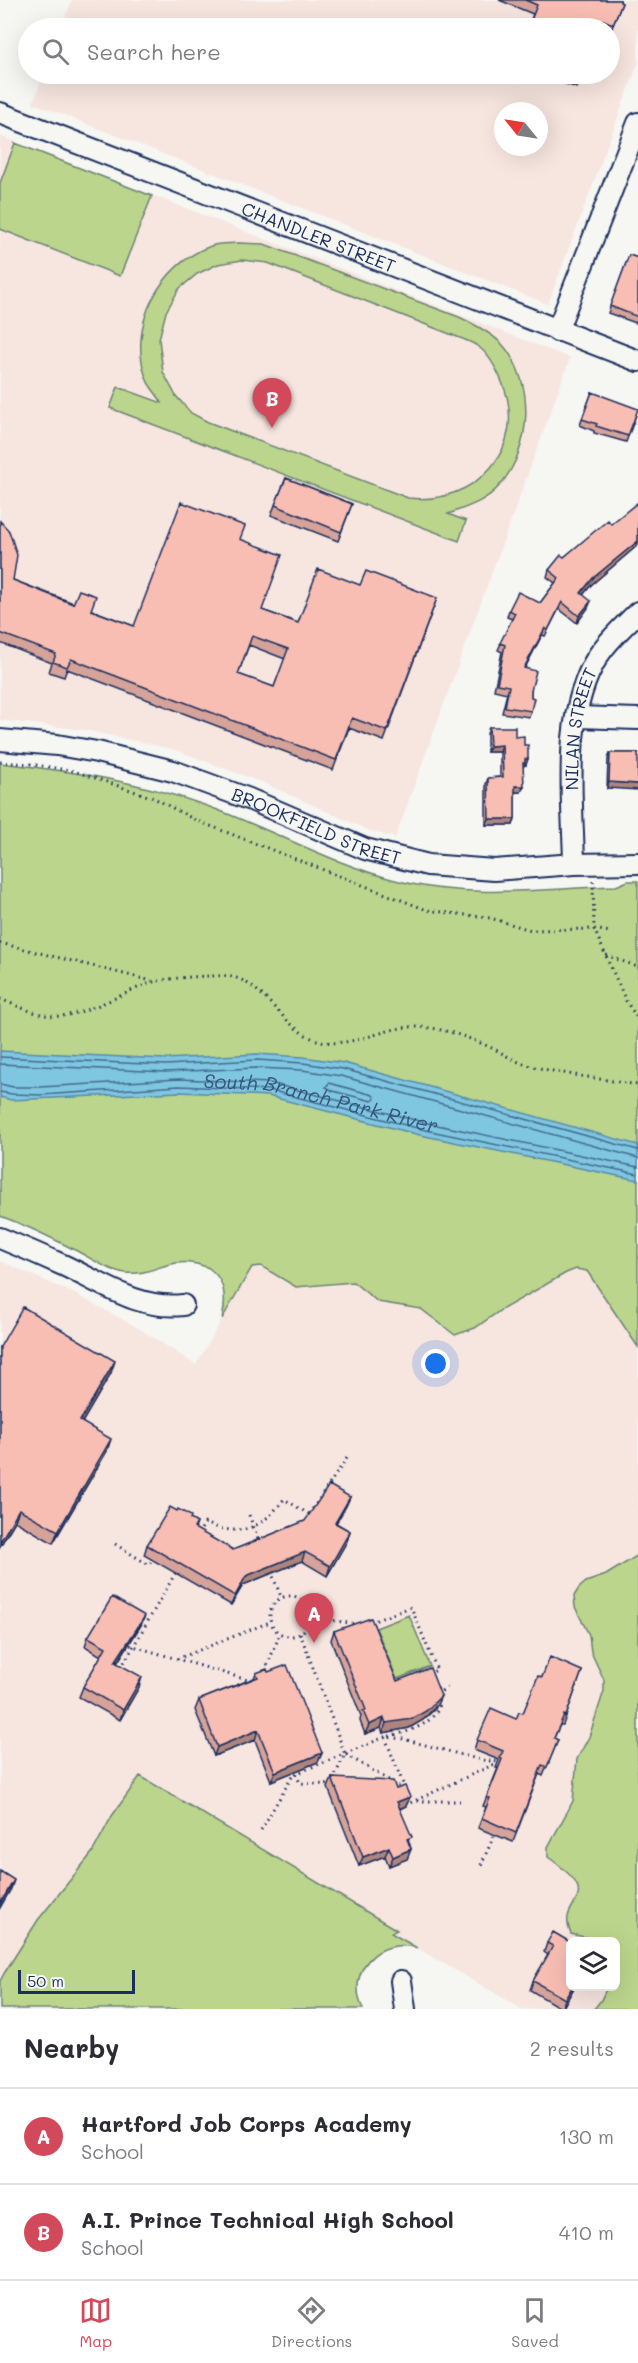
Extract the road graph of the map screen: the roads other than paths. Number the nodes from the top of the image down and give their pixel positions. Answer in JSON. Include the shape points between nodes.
{"nodes":[{"id":1,"x":0,"y":113,"type":"edge"},
{"id":2,"x":638,"y":123,"type":"edge"},
{"id":3,"x":557,"y":331,"type":"junction"},
{"id":4,"x":638,"y":361,"type":"edge"},
{"id":5,"x":638,"y":612,"type":"edge"},
{"id":6,"x":577,"y":717,"type":"junction"},
{"id":7,"x":638,"y":718,"type":"edge"},
{"id":8,"x":0,"y":740,"type":"edge"},
{"id":9,"x":638,"y":863,"type":"edge"},
{"id":10,"x":583,"y":864,"type":"junction"},
{"id":11,"x":0,"y":1238,"type":"edge"},
{"id":12,"x":183,"y":1305,"type":"dead end"},
{"id":13,"x":401,"y":1981,"type":"dead end"},
{"id":14,"x":405,"y":2009,"type":"edge"}],
"edges":[{"from":1,"to":3,"type":"street","name":"CHANDLER STREET"},
{"from":2,"to":3,"type":"street"},
{"from":3,"to":4,"type":"street","name":"CHANDLER STREET"},
{"from":5,"to":6,"type":"street","name":"NILAN STREET","via":[[597,658],[582,692]]},
{"from":6,"to":7,"type":"street"},
{"from":6,"to":10,"type":"street","name":"NILAN STREET","via":[[572,739]]},
{"from":8,"to":10,"type":"street","name":"BROOKFIELD STREET","via":[[97,752],[173,771],[356,846],[407,860],[494,870]]},
{"from":9,"to":10,"type":"street","name":"BROOKFIELD STREET"},
{"from":11,"to":12,"type":"street","via":[[136,1300],[160,1306]]},
{"from":13,"to":14,"type":"street"}]}
